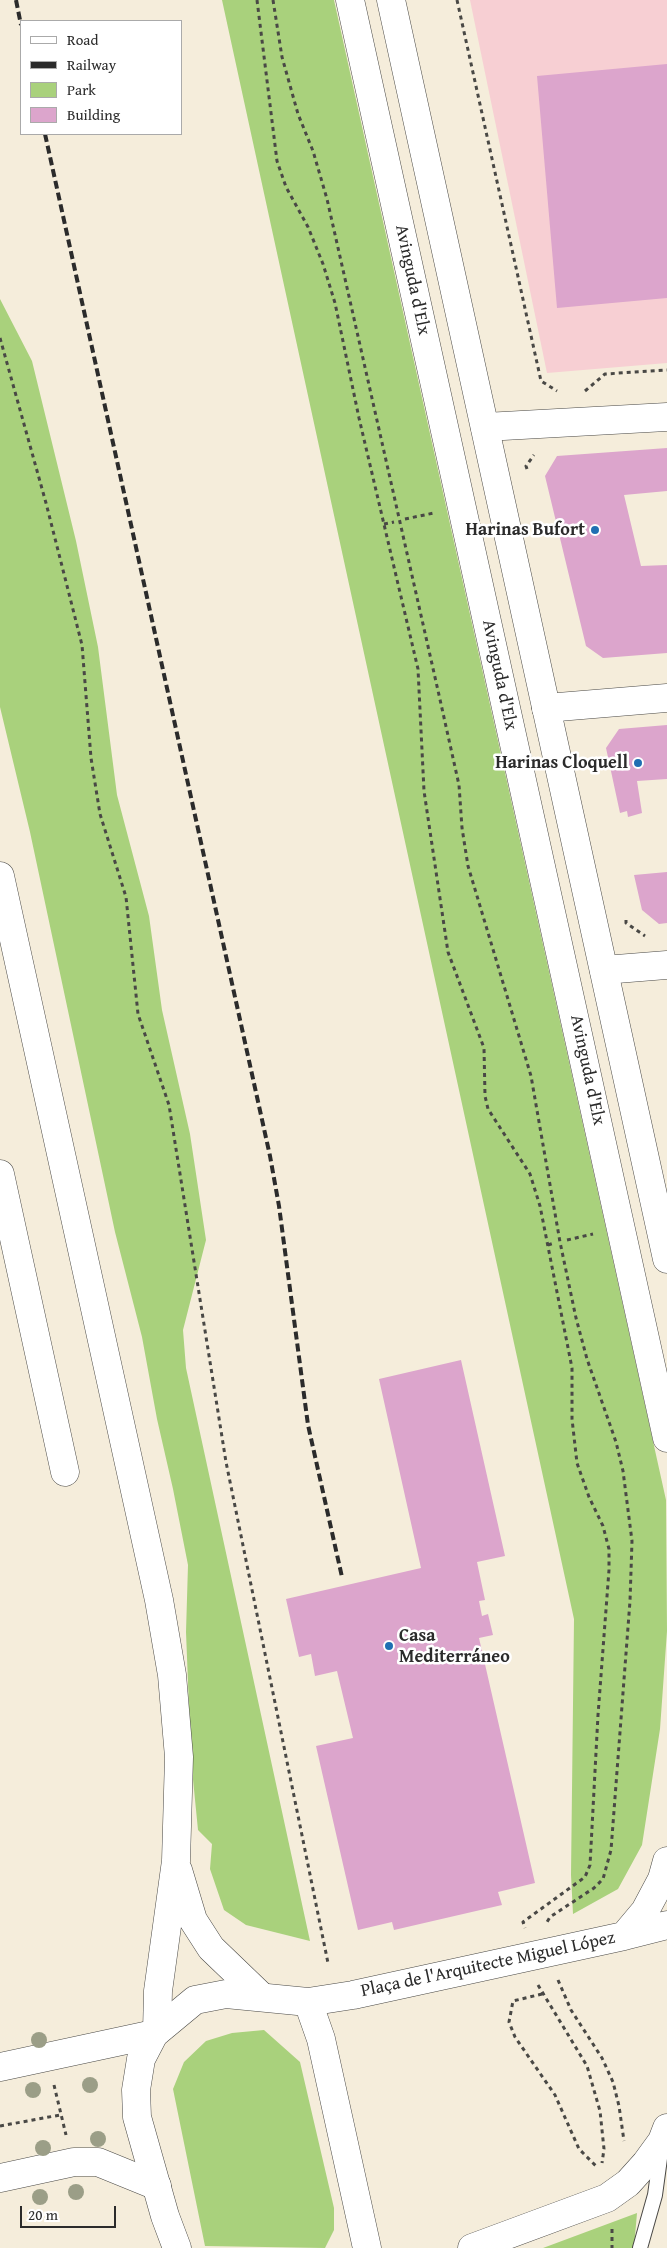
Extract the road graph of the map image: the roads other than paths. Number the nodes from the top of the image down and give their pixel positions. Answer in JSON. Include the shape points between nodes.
{"nodes":[{"id":1,"x":350,"y":0,"type":"edge"},
{"id":2,"x":391,"y":0,"type":"edge"},
{"id":3,"x":667,"y":417,"type":"edge"},
{"id":4,"x":485,"y":427,"type":"junction"},
{"id":5,"x":667,"y":698,"type":"edge"},
{"id":6,"x":546,"y":708,"type":"junction"},
{"id":7,"x":0,"y":876,"type":"edge"},
{"id":8,"x":667,"y":965,"type":"edge"},
{"id":9,"x":604,"y":970,"type":"junction"},
{"id":10,"x":0,"y":1174,"type":"edge"},
{"id":11,"x":667,"y":1259,"type":"edge"},
{"id":12,"x":667,"y":1438,"type":"edge"},
{"id":13,"x":65,"y":1472,"type":"dead end"},
{"id":14,"x":176,"y":1861,"type":"junction"},
{"id":15,"x":667,"y":1861,"type":"edge"},
{"id":16,"x":667,"y":1925,"type":"edge"},
{"id":17,"x":624,"y":1936,"type":"junction"},
{"id":18,"x":262,"y":1997,"type":"junction"},
{"id":19,"x":308,"y":2002,"type":"junction"},
{"id":20,"x":156,"y":2032,"type":"junction"},
{"id":21,"x":0,"y":2067,"type":"edge"},
{"id":22,"x":665,"y":2134,"type":"edge"},
{"id":23,"x":0,"y":2178,"type":"edge"},
{"id":24,"x":157,"y":2186,"type":"junction"},
{"id":25,"x":177,"y":2248,"type":"edge"},
{"id":26,"x":367,"y":2248,"type":"edge"},
{"id":27,"x":472,"y":2248,"type":"edge"},
{"id":28,"x":640,"y":2248,"type":"edge"}],
"edges":[{"from":1,"to":12,"type":"main road","name":"Avinguda d'Elx"},
{"from":2,"to":4,"type":"main road"},
{"from":3,"to":4,"type":"main road"},
{"from":4,"to":6,"type":"main road"},
{"from":5,"to":6,"type":"main road"},
{"from":6,"to":9,"type":"main road"},
{"from":7,"to":14,"type":"main road","via":[[159,1600],[172,1675],[179,1757]]},
{"from":8,"to":9,"type":"main road"},
{"from":9,"to":11,"type":"main road"},
{"from":10,"to":13,"type":"main road"},
{"from":14,"to":18,"type":"main road","via":[[193,1920],[211,1948]]},
{"from":14,"to":20,"type":"main road","via":[[158,1991]]},
{"from":15,"to":17,"type":"main road","via":[[662,1879],[645,1911]]},
{"from":16,"to":17,"type":"main road","name":"Plaça de l'Arquitecte Miguel López"},
{"from":17,"to":19,"type":"main road","name":"Plaça de l'Arquitecte Miguel López"},
{"from":18,"to":19,"type":"main road","name":"Plaça de l'Arquitecte Miguel López"},
{"from":18,"to":20,"type":"main road","name":"Plaça de l'Arquitecte Miguel López","via":[[226,1994],[195,2000]]},
{"from":19,"to":26,"type":"main road","via":[[321,2039]]},
{"from":20,"to":21,"type":"main road"},
{"from":20,"to":24,"type":"main road","name":"Plaça de l'Arquitecte Miguel López","via":[[141,2059],[136,2090],[137,2117]]},
{"from":22,"to":27,"type":"main road","via":[[628,2183],[607,2198]]},
{"from":22,"to":28,"type":"lane","via":[[656,2195]]},
{"from":23,"to":24,"type":"main road","via":[[74,2162],[98,2162]]},
{"from":24,"to":25,"type":"main road","name":"Plaça de l'Arquitecte Miguel López"}]}
